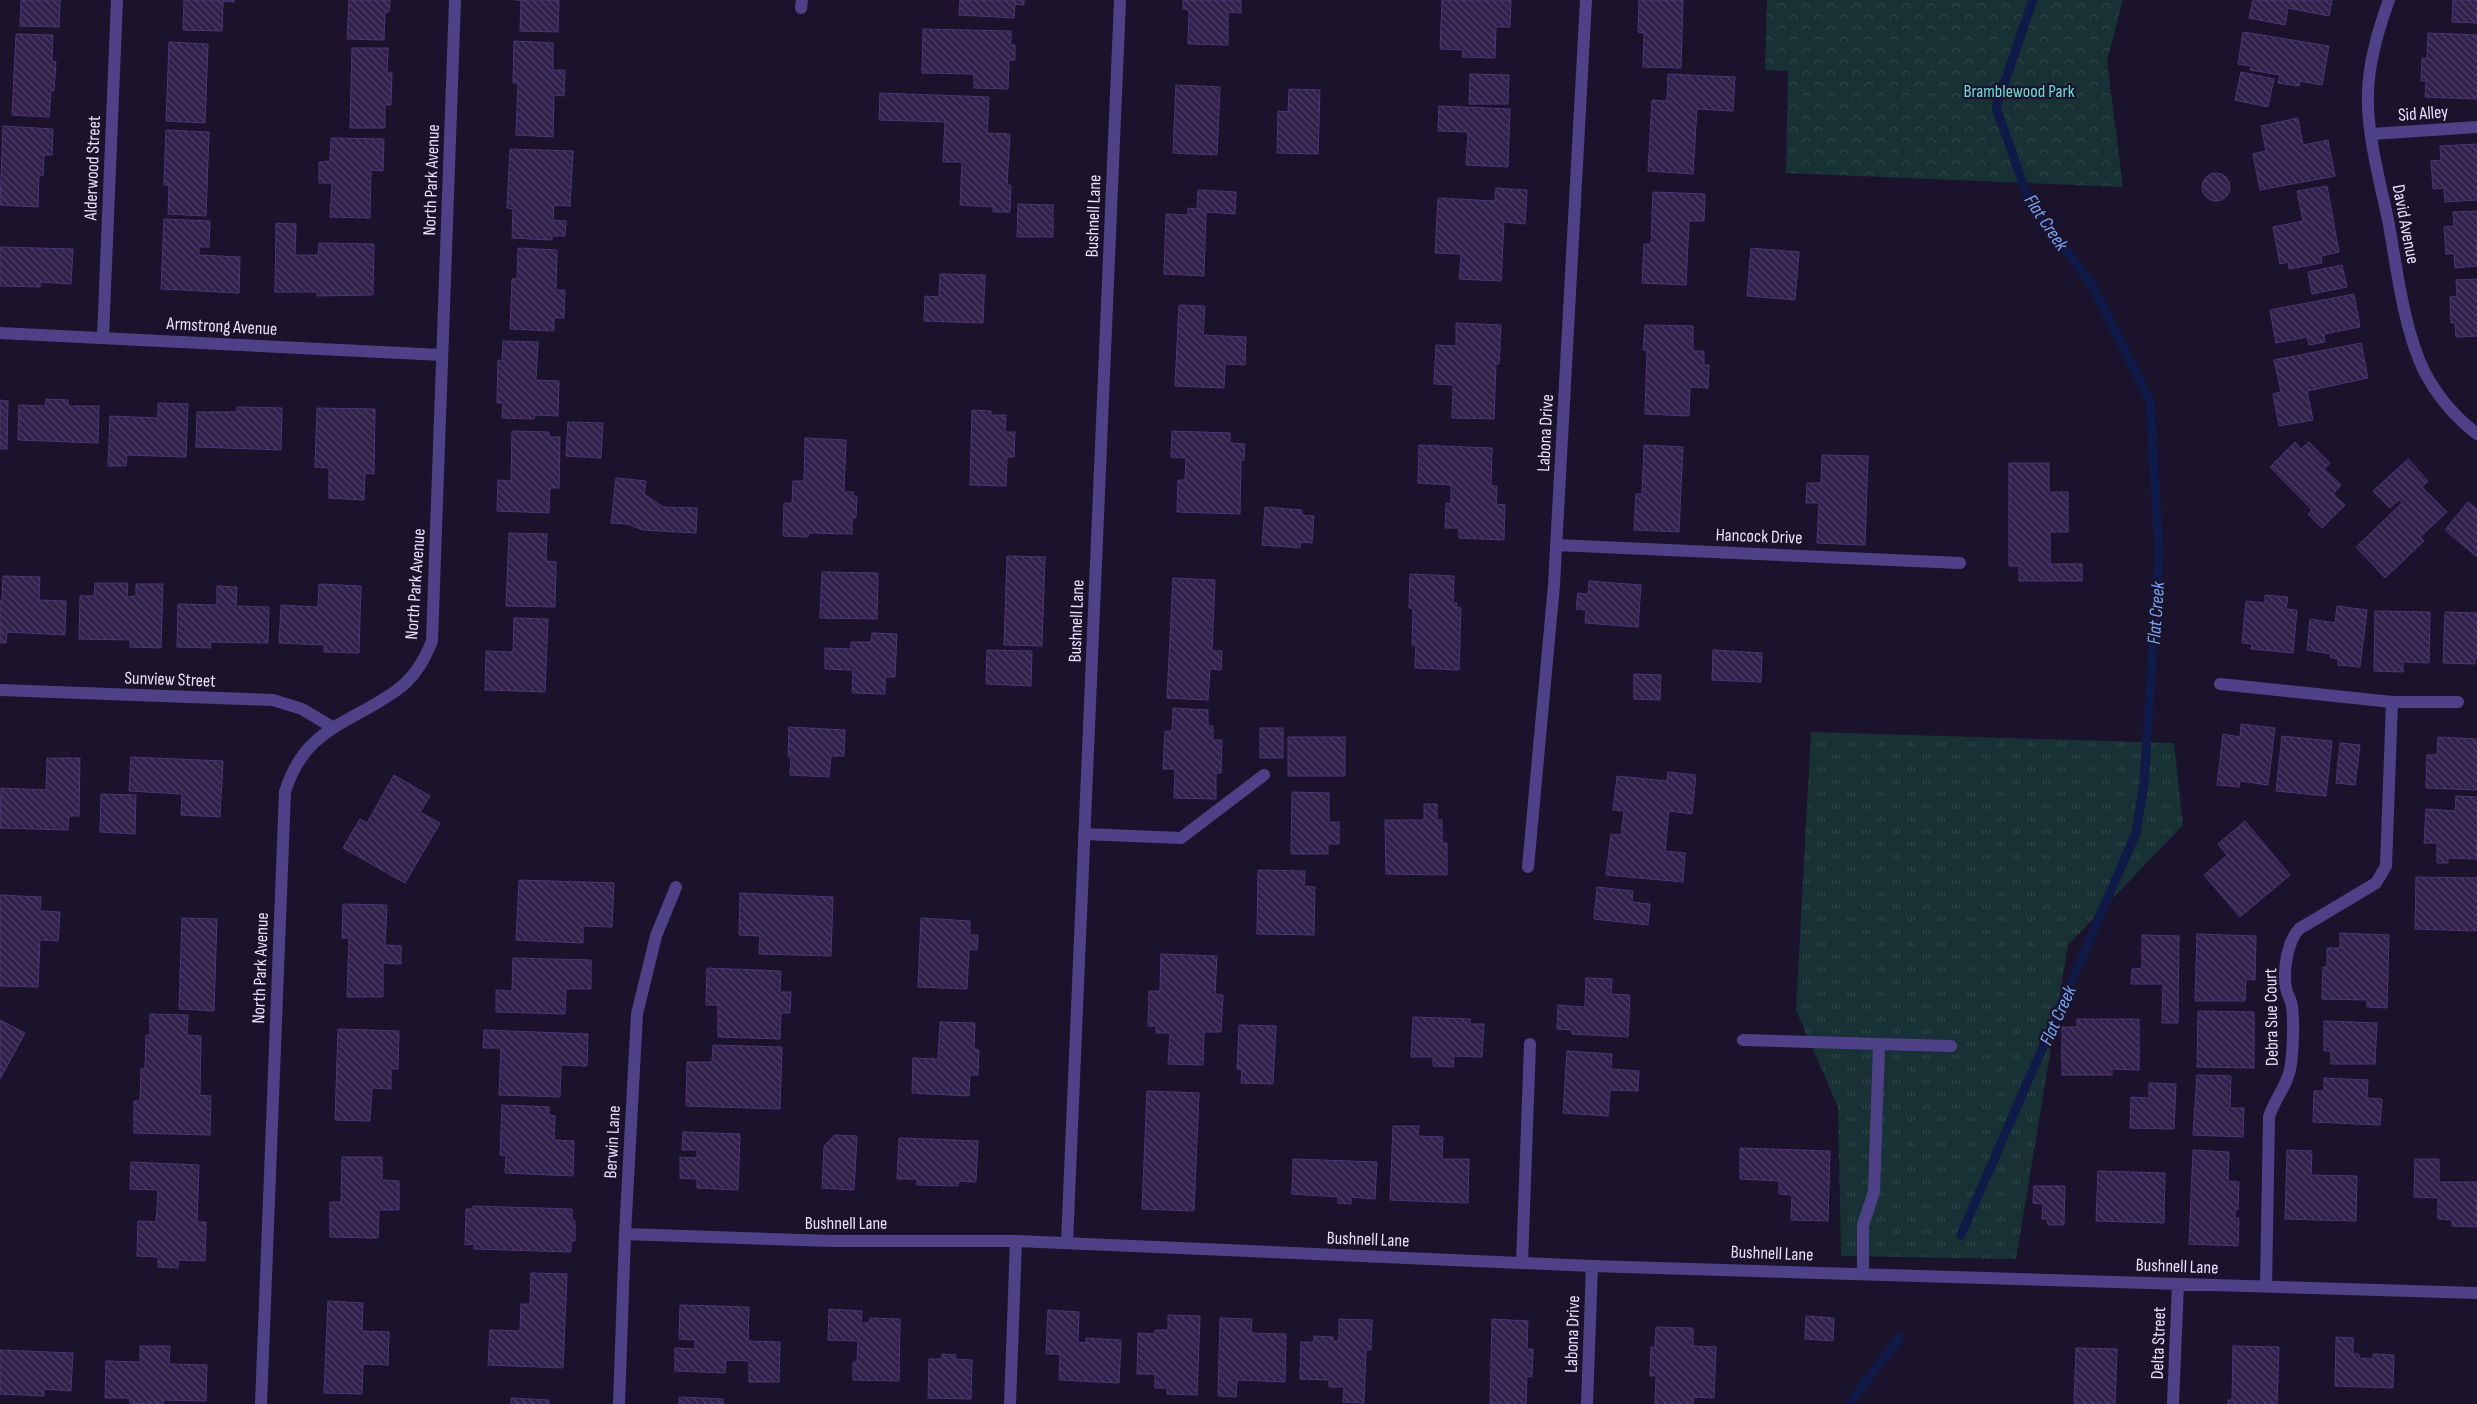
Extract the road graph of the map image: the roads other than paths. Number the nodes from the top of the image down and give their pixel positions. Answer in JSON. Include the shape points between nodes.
{"nodes":[{"id":1,"x":117,"y":0,"type":"edge"},
{"id":2,"x":455,"y":0,"type":"edge"},
{"id":3,"x":1120,"y":0,"type":"edge"},
{"id":4,"x":1586,"y":0,"type":"edge"},
{"id":5,"x":2389,"y":0,"type":"edge"},
{"id":6,"x":2477,"y":127,"type":"edge"},
{"id":7,"x":2372,"y":134,"type":"junction"},
{"id":8,"x":0,"y":333,"type":"edge"},
{"id":9,"x":103,"y":337,"type":"junction"},
{"id":10,"x":442,"y":355,"type":"junction"},
{"id":11,"x":2477,"y":434,"type":"edge"},
{"id":12,"x":1556,"y":545,"type":"junction"},
{"id":13,"x":1960,"y":562,"type":"dead end"},
{"id":14,"x":2220,"y":684,"type":"dead end"},
{"id":15,"x":0,"y":690,"type":"edge"},
{"id":16,"x":2392,"y":702,"type":"junction"},
{"id":17,"x":2458,"y":702,"type":"dead end"},
{"id":18,"x":332,"y":727,"type":"junction"},
{"id":19,"x":1264,"y":775,"type":"dead end"},
{"id":20,"x":1084,"y":834,"type":"junction"},
{"id":21,"x":1528,"y":866,"type":"dead end"},
{"id":22,"x":676,"y":888,"type":"dead end"},
{"id":23,"x":1743,"y":1040,"type":"dead end"},
{"id":24,"x":1530,"y":1044,"type":"dead end"},
{"id":25,"x":1878,"y":1044,"type":"junction"},
{"id":26,"x":1951,"y":1046,"type":"dead end"},
{"id":27,"x":625,"y":1234,"type":"junction"},
{"id":28,"x":1016,"y":1241,"type":"junction"},
{"id":29,"x":1067,"y":1243,"type":"junction"},
{"id":30,"x":1522,"y":1263,"type":"junction"},
{"id":31,"x":1592,"y":1266,"type":"junction"},
{"id":32,"x":1863,"y":1274,"type":"junction"},
{"id":33,"x":2178,"y":1284,"type":"junction"},
{"id":34,"x":2266,"y":1287,"type":"junction"},
{"id":35,"x":2477,"y":1293,"type":"edge"},
{"id":36,"x":261,"y":1404,"type":"edge"},
{"id":37,"x":619,"y":1404,"type":"edge"},
{"id":38,"x":1010,"y":1404,"type":"edge"},
{"id":39,"x":1587,"y":1404,"type":"edge"},
{"id":40,"x":2173,"y":1404,"type":"edge"}],
"edges":[{"from":1,"to":9,"type":"street","name":"Alderwood Street"},
{"from":2,"to":10,"type":"street","name":"North Park Avenue"},
{"from":3,"to":20,"type":"street","name":"Bushnell Lane"},
{"from":4,"to":12,"type":"street","name":"Labona Drive"},
{"from":5,"to":7,"type":"street","name":"David Avenue","via":[[2370,65],[2368,94]]},
{"from":6,"to":7,"type":"street","name":"Sid Alley"},
{"from":7,"to":11,"type":"street","name":"David Avenue","via":[[2409,327],[2424,370],[2439,396],[2460,421]]},
{"from":8,"to":9,"type":"street","name":"Armstrong Avenue"},
{"from":9,"to":10,"type":"street","name":"Armstrong Avenue"},
{"from":10,"to":18,"type":"street","name":"North Park Avenue","via":[[432,641],[422,663],[398,690]]},
{"from":12,"to":13,"type":"street","name":"Hancock Drive"},
{"from":12,"to":21,"type":"street","name":"Labona Drive"},
{"from":14,"to":16,"type":"street"},
{"from":15,"to":18,"type":"street","name":"Sunview Street","via":[[272,700],[302,709]]},
{"from":16,"to":17,"type":"street"},
{"from":16,"to":34,"type":"street","name":"Debra Sue Court","via":[[2386,866],[2376,883],[2299,930],[2289,946],[2286,986],[2292,1008],[2292,1061],[2288,1078],[2269,1117]]},
{"from":18,"to":36,"type":"street","name":"North Park Avenue","via":[[303,755],[290,775],[285,792]]},
{"from":19,"to":20,"type":"street","via":[[1181,838]]},
{"from":20,"to":29,"type":"street","name":"Bushnell Lane"},
{"from":22,"to":27,"type":"street","name":"Berwin Lane","via":[[656,936],[637,1014]]},
{"from":23,"to":25,"type":"street"},
{"from":24,"to":30,"type":"street"},
{"from":25,"to":26,"type":"street"},
{"from":25,"to":32,"type":"street","via":[[1874,1192],[1863,1225]]},
{"from":27,"to":28,"type":"street","name":"Bushnell Lane","via":[[832,1241]]},
{"from":27,"to":37,"type":"street","name":"Berwin Lane"},
{"from":28,"to":29,"type":"street","name":"Bushnell Lane"},
{"from":28,"to":38,"type":"street"},
{"from":29,"to":30,"type":"street","name":"Bushnell Lane"},
{"from":30,"to":31,"type":"street","name":"Bushnell Lane"},
{"from":31,"to":32,"type":"street","name":"Bushnell Lane"},
{"from":31,"to":39,"type":"street","name":"Labona Drive"},
{"from":32,"to":33,"type":"street","name":"Bushnell Lane"},
{"from":33,"to":34,"type":"street","name":"Bushnell Lane"},
{"from":33,"to":40,"type":"street","name":"Delta Street"},
{"from":34,"to":35,"type":"street","name":"Bushnell Lane"}]}
